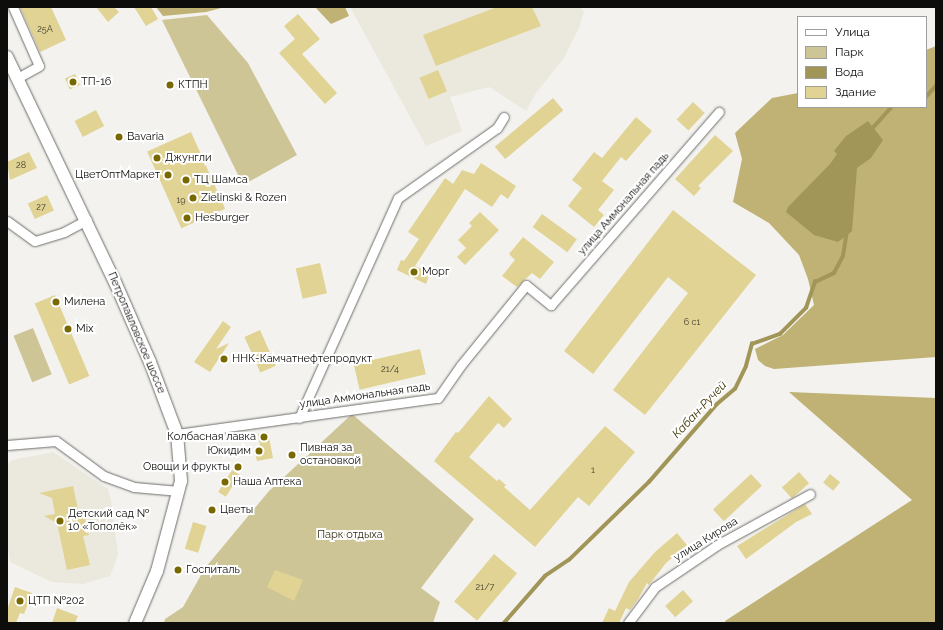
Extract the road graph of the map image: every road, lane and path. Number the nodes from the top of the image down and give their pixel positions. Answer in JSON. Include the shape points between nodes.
{"nodes":[{"id":1,"x":13,"y":7,"type":"edge"},
{"id":2,"x":7,"y":57,"type":"edge"},
{"id":3,"x":17,"y":78,"type":"junction"},
{"id":4,"x":720,"y":112,"type":"dead end"},
{"id":5,"x":504,"y":117,"type":"dead end"},
{"id":6,"x":86,"y":220,"type":"junction"},
{"id":7,"x":7,"y":221,"type":"edge"},
{"id":8,"x":300,"y":418,"type":"junction"},
{"id":9,"x":176,"y":434,"type":"junction"},
{"id":10,"x":7,"y":445,"type":"edge"},
{"id":11,"x":179,"y":492,"type":"junction"},
{"id":12,"x":810,"y":494,"type":"dead end"},
{"id":13,"x":136,"y":623,"type":"edge"},
{"id":14,"x":628,"y":623,"type":"edge"}],
"edges":[{"from":1,"to":3,"type":"street","via":[[39,66]]},
{"from":2,"to":3,"type":"main road","name":"Петропавловское шоссе"},
{"from":3,"to":6,"type":"main road","name":"Петропавловское шоссе"},
{"from":4,"to":8,"type":"street","name":"улица Аммональная падь","via":[[551,305],[526,285],[461,365],[438,398]]},
{"from":5,"to":8,"type":"street","via":[[497,128],[398,198]]},
{"from":6,"to":7,"type":"street","via":[[64,232],[35,241]]},
{"from":6,"to":9,"type":"main road","name":"Петропавловское шоссе","via":[[150,362]]},
{"from":8,"to":9,"type":"street","name":"улица Аммональная падь"},
{"from":9,"to":11,"type":"main road","name":"Петропавловское шоссе","via":[[181,481]]},
{"from":10,"to":11,"type":"street","via":[[56,441],[104,476],[134,486]]},
{"from":11,"to":13,"type":"main road","name":"Петропавловское шоссе","via":[[158,571]]},
{"from":12,"to":14,"type":"street","name":"улица Кирова","via":[[717,544],[655,587]]}]}
